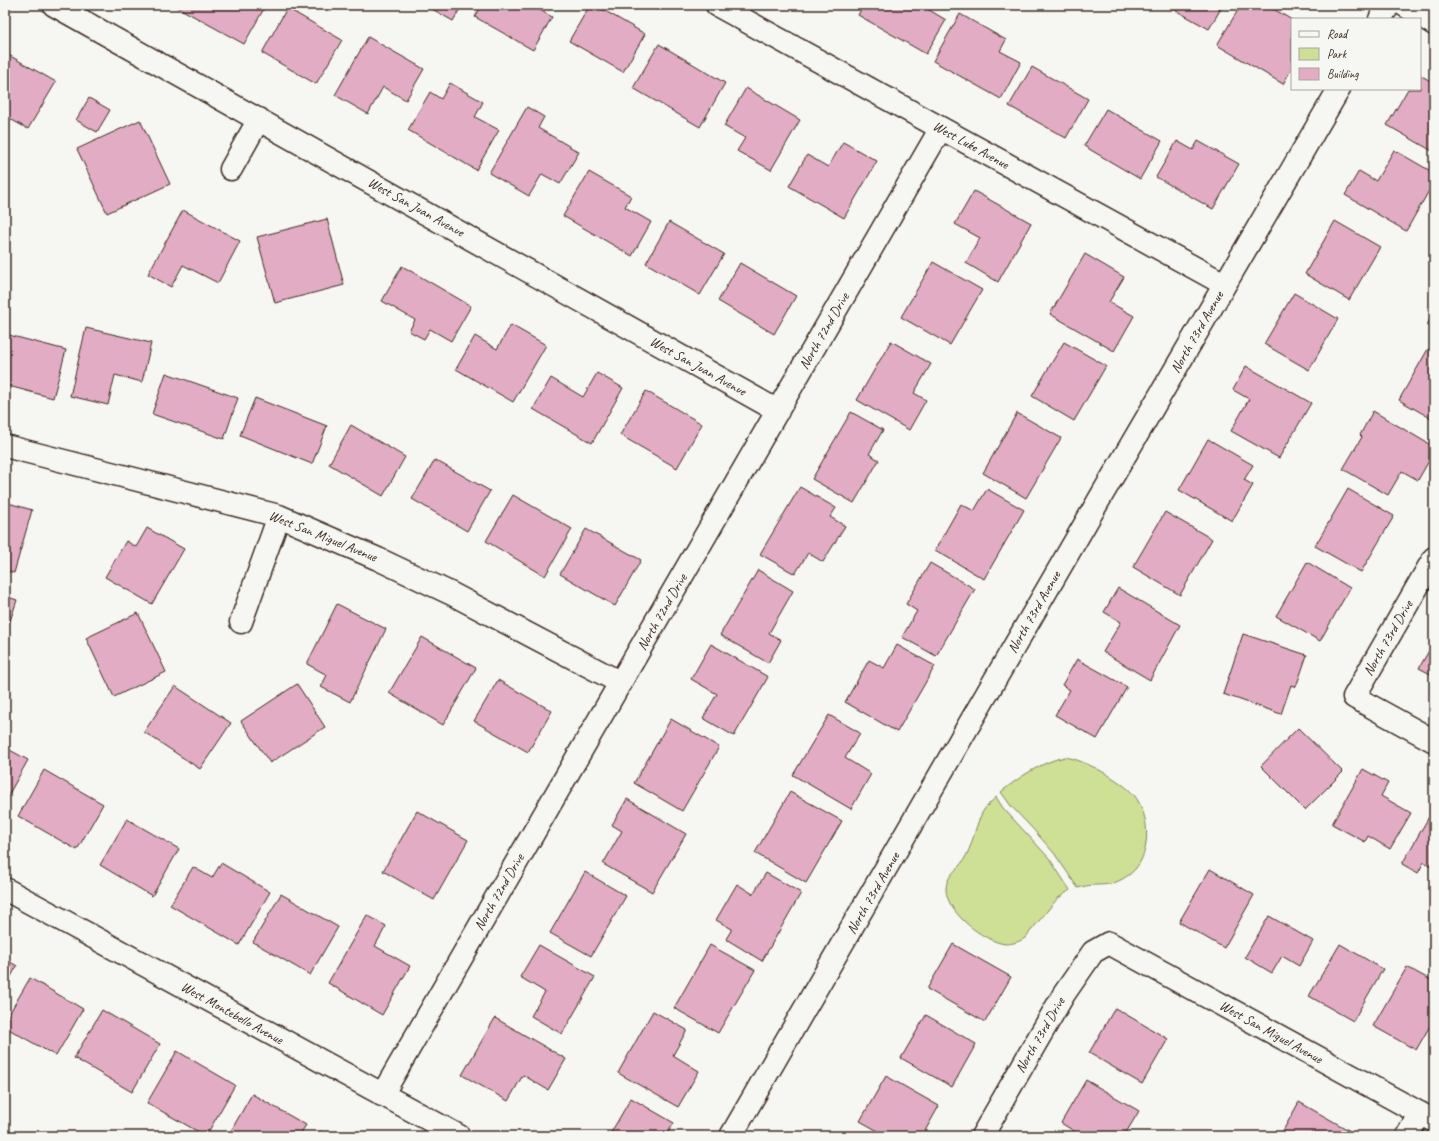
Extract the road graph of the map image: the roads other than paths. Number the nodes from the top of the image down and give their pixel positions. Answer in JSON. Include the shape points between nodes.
{"nodes":[{"id":1,"x":54,"y":5,"type":"edge"},
{"id":2,"x":717,"y":5,"type":"edge"},
{"id":3,"x":1389,"y":5,"type":"edge"},
{"id":4,"x":1404,"y":5,"type":"edge"},
{"id":5,"x":1381,"y":18,"type":"edge"},
{"id":6,"x":1434,"y":24,"type":"edge"},
{"id":7,"x":1338,"y":90,"type":"edge"},
{"id":8,"x":259,"y":119,"type":"junction"},
{"id":9,"x":940,"y":128,"type":"junction"},
{"id":10,"x":231,"y":169,"type":"dead end"},
{"id":11,"x":1224,"y":284,"type":"junction"},
{"id":12,"x":778,"y":411,"type":"junction"},
{"id":13,"x":5,"y":446,"type":"edge"},
{"id":14,"x":279,"y":516,"type":"junction"},
{"id":15,"x":1434,"y":558,"type":"edge"},
{"id":16,"x":241,"y":622,"type":"dead end"},
{"id":17,"x":621,"y":683,"type":"junction"},
{"id":18,"x":1434,"y":741,"type":"edge"},
{"id":19,"x":5,"y":889,"type":"edge"},
{"id":20,"x":1109,"y":943,"type":"joint"},
{"id":21,"x":382,"y":1095,"type":"junction"},
{"id":22,"x":1427,"y":1117,"type":"edge"},
{"id":23,"x":459,"y":1136,"type":"edge"},
{"id":24,"x":731,"y":1136,"type":"edge"},
{"id":25,"x":982,"y":1136,"type":"edge"},
{"id":26,"x":1407,"y":1136,"type":"edge"}],
"edges":[{"from":1,"to":8,"type":"street","name":"West San Juan Avenue"},
{"from":2,"to":9,"type":"street","name":"West Luke Avenue"},
{"from":3,"to":5,"type":"street"},
{"from":4,"to":6,"type":"street"},
{"from":7,"to":11,"type":"street","name":"North 73rd Avenue"},
{"from":8,"to":10,"type":"street"},
{"from":8,"to":12,"type":"street","name":"West San Juan Avenue"},
{"from":9,"to":11,"type":"street","name":"West Luke Avenue"},
{"from":9,"to":12,"type":"street","name":"North 72nd Drive"},
{"from":11,"to":24,"type":"street","name":"North 73rd Avenue"},
{"from":12,"to":17,"type":"street","name":"North 72nd Drive"},
{"from":13,"to":14,"type":"street","name":"West San Miguel Avenue"},
{"from":14,"to":16,"type":"street"},
{"from":14,"to":17,"type":"street","name":"West San Miguel Avenue","via":[[378,558],[452,594]]},
{"from":15,"to":18,"type":"street","name":"North 73rd Drive","via":[[1354,696]]},
{"from":17,"to":21,"type":"street","name":"North 72nd Drive"},
{"from":19,"to":21,"type":"street","name":"West Montebello Avenue"},
{"from":20,"to":22,"type":"street","name":"West San Miguel Avenue"},
{"from":20,"to":25,"type":"street","name":"North 73rd Drive","via":[[1093,952],[1064,994]]},
{"from":21,"to":23,"type":"street","name":"West Montebello Avenue"},
{"from":22,"to":26,"type":"street"}]}
